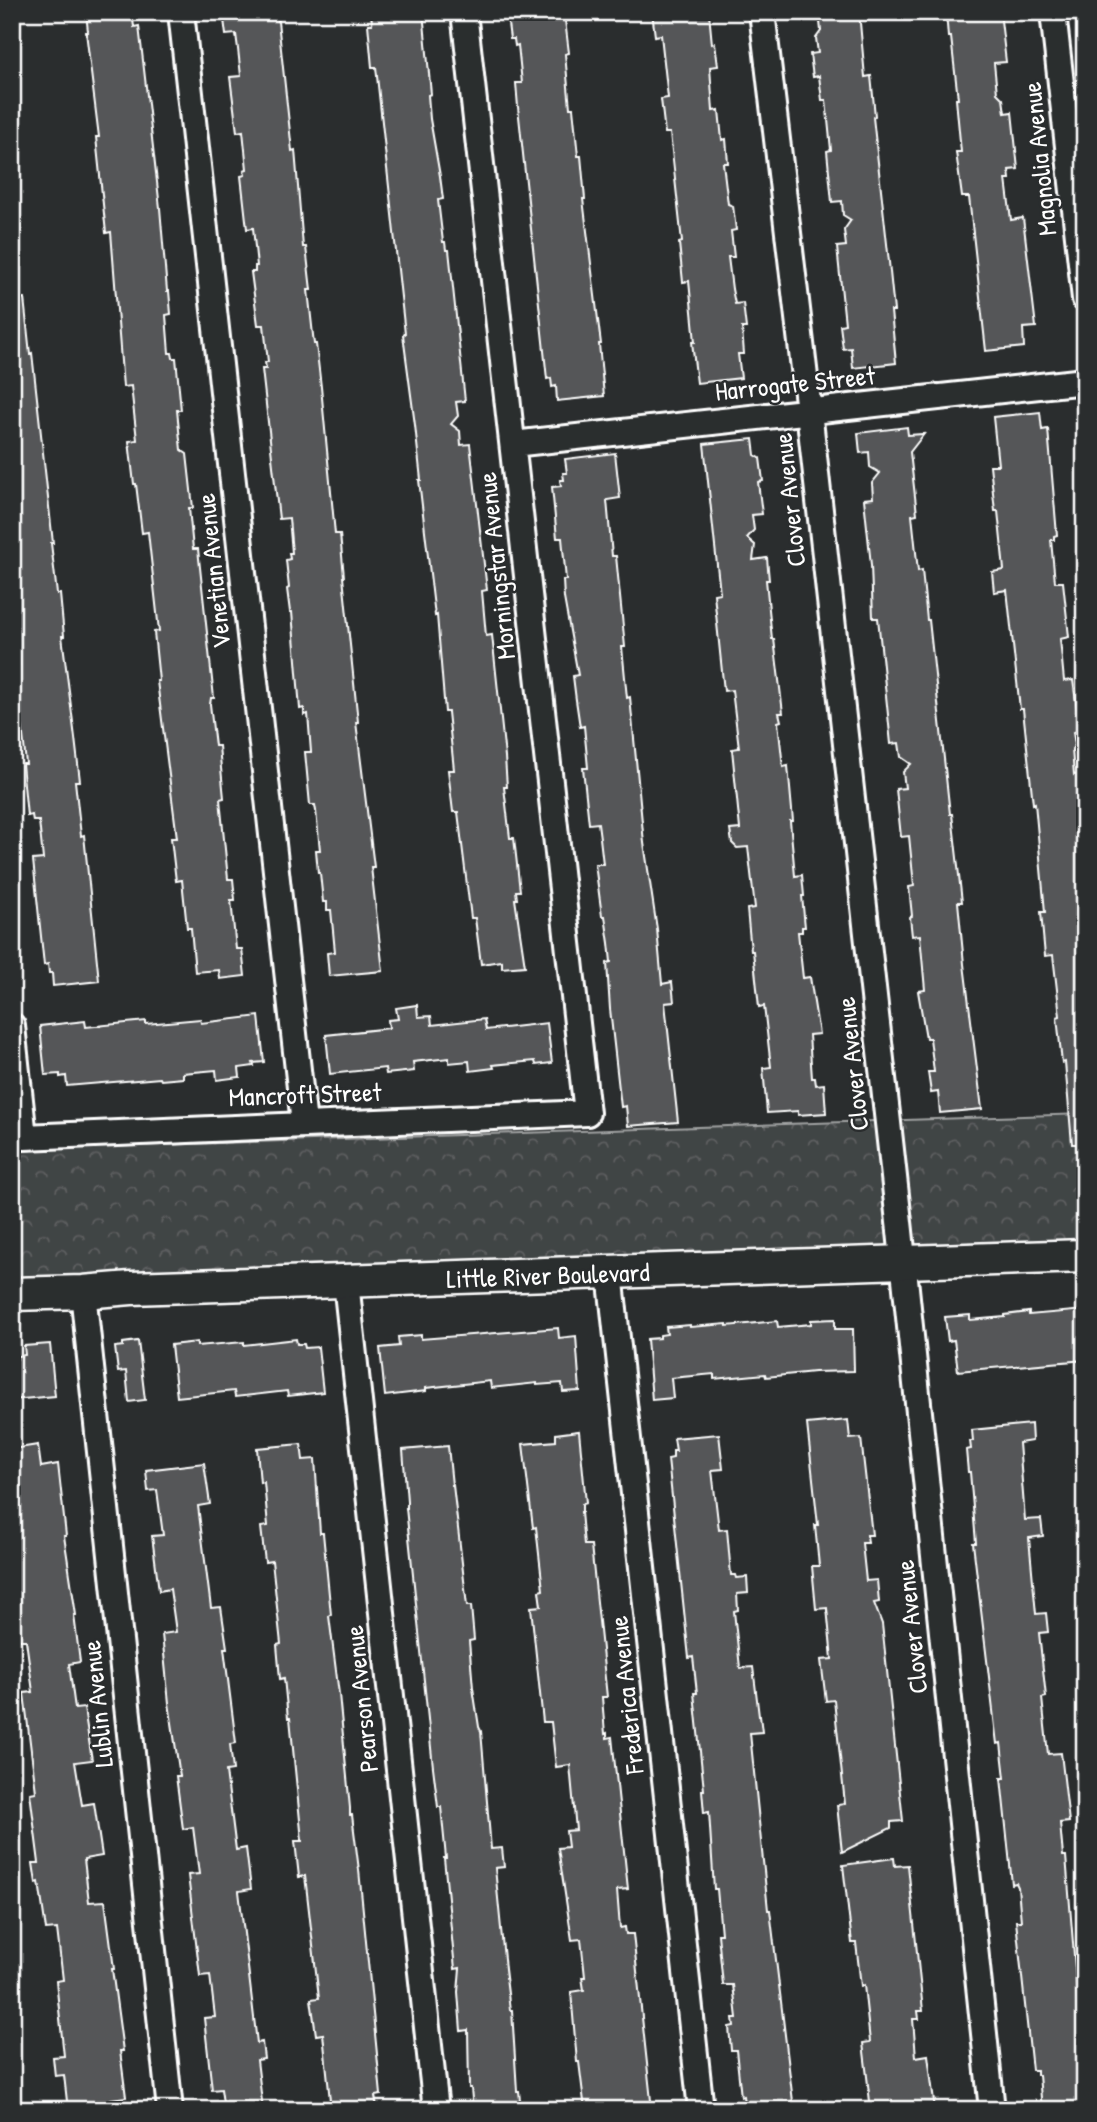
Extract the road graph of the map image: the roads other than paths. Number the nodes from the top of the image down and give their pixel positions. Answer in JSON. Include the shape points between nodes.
{"nodes":[{"id":1,"x":181,"y":12,"type":"edge"},
{"id":2,"x":464,"y":12,"type":"edge"},
{"id":3,"x":762,"y":12,"type":"edge"},
{"id":4,"x":1053,"y":12,"type":"edge"},
{"id":5,"x":1085,"y":299,"type":"edge"},
{"id":6,"x":1085,"y":381,"type":"edge"},
{"id":7,"x":809,"y":411,"type":"junction"},
{"id":8,"x":513,"y":444,"type":"junction"},
{"id":9,"x":12,"y":1026,"type":"edge"},
{"id":10,"x":587,"y":1113,"type":"joint"},
{"id":11,"x":304,"y":1124,"type":"junction"},
{"id":12,"x":1085,"y":1255,"type":"edge"},
{"id":13,"x":902,"y":1261,"type":"junction"},
{"id":14,"x":610,"y":1273,"type":"junction"},
{"id":15,"x":346,"y":1282,"type":"junction"},
{"id":16,"x":83,"y":1292,"type":"junction"},
{"id":17,"x":12,"y":1294,"type":"edge"},
{"id":18,"x":170,"y":2110,"type":"edge"},
{"id":19,"x":436,"y":2110,"type":"edge"},
{"id":20,"x":701,"y":2110,"type":"edge"},
{"id":21,"x":992,"y":2110,"type":"edge"}],
"edges":[{"from":1,"to":11,"type":"street","name":"Venetian Avenue"},
{"from":2,"to":8,"type":"street","name":"Morningstar Avenue"},
{"from":3,"to":7,"type":"street","name":"Clover Avenue"},
{"from":4,"to":5,"type":"street","name":"Magnolia Avenue"},
{"from":6,"to":7,"type":"street","name":"Harrogate Street"},
{"from":7,"to":8,"type":"street","name":"Harrogate Street"},
{"from":7,"to":13,"type":"street","name":"Clover Avenue"},
{"from":8,"to":10,"type":"street","name":"Morningstar Avenue"},
{"from":9,"to":11,"type":"street","name":"Mancroft Street","via":[[24,1136]]},
{"from":10,"to":11,"type":"street","name":"Mancroft Street"},
{"from":12,"to":13,"type":"street","name":"Little River Boulevard"},
{"from":13,"to":14,"type":"street","name":"Little River Boulevard"},
{"from":13,"to":21,"type":"street","name":"Clover Avenue"},
{"from":14,"to":15,"type":"street","name":"Little River Boulevard"},
{"from":14,"to":20,"type":"street","name":"Frederica Avenue"},
{"from":15,"to":16,"type":"street","name":"Little River Boulevard"},
{"from":15,"to":19,"type":"street","name":"Pearson Avenue"},
{"from":16,"to":17,"type":"street","name":"Little River Boulevard"},
{"from":16,"to":18,"type":"street","name":"Lublin Avenue"}]}
